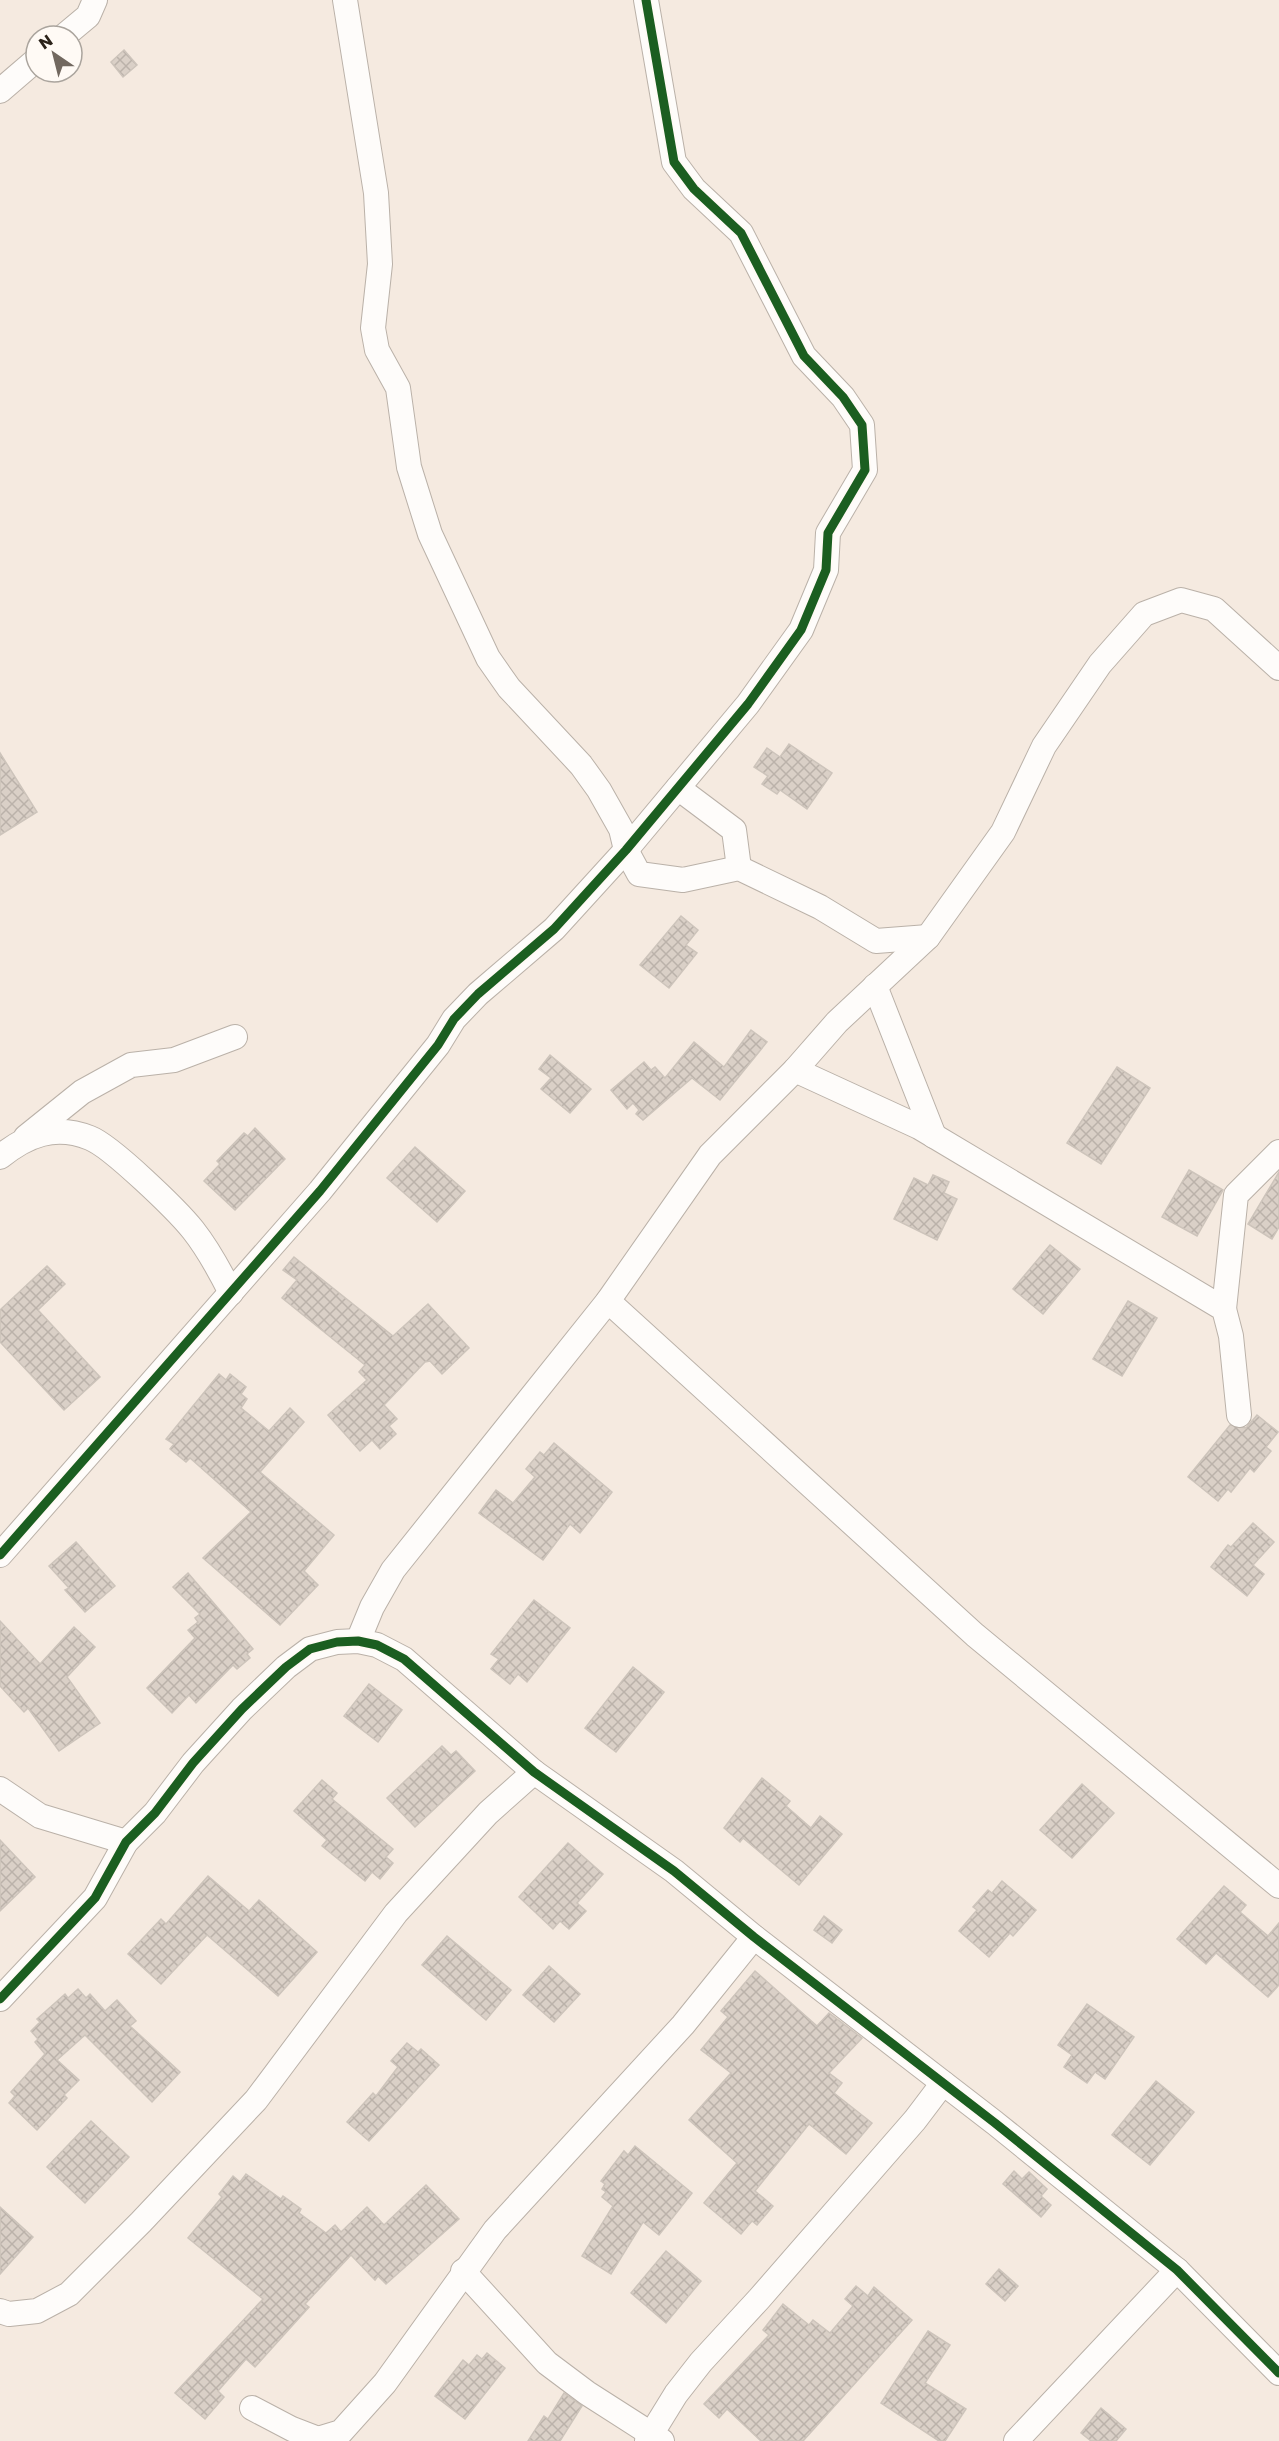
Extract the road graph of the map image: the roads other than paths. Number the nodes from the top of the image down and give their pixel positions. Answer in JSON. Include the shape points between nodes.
{"nodes":[{"id":1,"x":95,"y":0,"type":"edge"},
{"id":2,"x":345,"y":0,"type":"edge"},
{"id":3,"x":646,"y":0,"type":"edge"},
{"id":4,"x":78,"y":24,"type":"edge"},
{"id":5,"x":24,"y":70,"type":"edge"},
{"id":6,"x":0,"y":91,"type":"edge"},
{"id":7,"x":1279,"y":668,"type":"edge"},
{"id":8,"x":678,"y":788,"type":"junction"},
{"id":9,"x":626,"y":850,"type":"junction"},
{"id":10,"x":739,"y":868,"type":"junction"},
{"id":11,"x":928,"y":937,"type":"junction"},
{"id":12,"x":875,"y":986,"type":"junction"},
{"id":13,"x":235,"y":1037,"type":"dead end"},
{"id":14,"x":795,"y":1070,"type":"junction"},
{"id":15,"x":934,"y":1136,"type":"junction"},
{"id":16,"x":21,"y":1140,"type":"junction"},
{"id":17,"x":1279,"y":1152,"type":"edge"},
{"id":18,"x":0,"y":1157,"type":"edge"},
{"id":19,"x":231,"y":1293,"type":"junction"},
{"id":20,"x":608,"y":1301,"type":"junction"},
{"id":21,"x":1224,"y":1309,"type":"junction"},
{"id":22,"x":1239,"y":1415,"type":"dead end"},
{"id":23,"x":0,"y":1555,"type":"edge"},
{"id":24,"x":358,"y":1641,"type":"junction"},
{"id":25,"x":534,"y":1772,"type":"junction"},
{"id":26,"x":0,"y":1790,"type":"edge"},
{"id":27,"x":126,"y":1842,"type":"junction"},
{"id":28,"x":1279,"y":1886,"type":"edge"},
{"id":29,"x":754,"y":1937,"type":"junction"},
{"id":30,"x":0,"y":1999,"type":"edge"},
{"id":31,"x":943,"y":2083,"type":"junction"},
{"id":32,"x":1177,"y":2270,"type":"junction"},
{"id":33,"x":463,"y":2271,"type":"junction"},
{"id":34,"x":0,"y":2312,"type":"edge"},
{"id":35,"x":1279,"y":2373,"type":"edge"},
{"id":36,"x":252,"y":2408,"type":"dead end"},
{"id":37,"x":653,"y":2439,"type":"edge"},
{"id":38,"x":1016,"y":2441,"type":"edge"}],
"edges":[{"from":1,"to":4,"type":"street","via":[[88,16]]},
{"from":2,"to":9,"type":"street","via":[[376,193],[380,264],[373,328],[377,350],[398,388],[409,467],[430,534],[488,658],[509,688],[581,765],[599,790],[621,829]]},
{"from":3,"to":8,"type":"street","via":[[674,162],[694,189],[741,233],[804,356],[862,424],[865,470],[828,533],[826,570],[801,630],[748,704]]},
{"from":5,"to":6,"type":"street"},
{"from":7,"to":11,"type":"street","via":[[1214,609],[1181,600],[1144,614],[1100,664],[1044,746],[1003,832]]},
{"from":8,"to":9,"type":"street"},
{"from":8,"to":10,"type":"street","via":[[735,830]]},
{"from":9,"to":10,"type":"street","via":[[639,874],[683,880]]},
{"from":9,"to":19,"type":"street","via":[[554,929],[454,1019],[438,1045],[320,1191]]},
{"from":10,"to":11,"type":"street","via":[[820,907],[876,941]]},
{"from":11,"to":12,"type":"street"},
{"from":12,"to":14,"type":"street"},
{"from":12,"to":15,"type":"street"},
{"from":13,"to":16,"type":"street","via":[[174,1060],[131,1065],[82,1092]]},
{"from":14,"to":15,"type":"street"},
{"from":14,"to":20,"type":"street","via":[[710,1155]]},
{"from":15,"to":21,"type":"street"},
{"from":16,"to":18,"type":"street"},
{"from":16,"to":19,"type":"street","via":[[62,1132],[91,1138],[120,1158],[192,1229]]},
{"from":17,"to":21,"type":"street","via":[[1236,1195]]},
{"from":19,"to":23,"type":"street"},
{"from":20,"to":24,"type":"street","via":[[393,1570]]},
{"from":20,"to":28,"type":"street","via":[[975,1635]]},
{"from":21,"to":22,"type":"street"},
{"from":24,"to":25,"type":"street","via":[[377,1645],[404,1659]]},
{"from":24,"to":27,"type":"street","via":[[310,1649],[286,1666],[193,1763],[155,1813]]},
{"from":25,"to":29,"type":"street","via":[[674,1871]]},
{"from":25,"to":34,"type":"street","via":[[488,1813],[396,1913],[256,2100],[141,2222],[69,2294],[37,2311]]},
{"from":26,"to":27,"type":"street","via":[[40,1816]]},
{"from":27,"to":30,"type":"street","via":[[95,1898]]},
{"from":29,"to":31,"type":"street"},
{"from":29,"to":33,"type":"street","via":[[683,2025],[495,2230]]},
{"from":31,"to":32,"type":"street"},
{"from":31,"to":37,"type":"street","via":[[915,2120],[701,2362],[676,2394]]},
{"from":32,"to":35,"type":"street"},
{"from":32,"to":38,"type":"street"},
{"from":33,"to":36,"type":"street","via":[[385,2383],[340,2432],[318,2439]]},
{"from":33,"to":37,"type":"street","via":[[547,2363]]}]}
